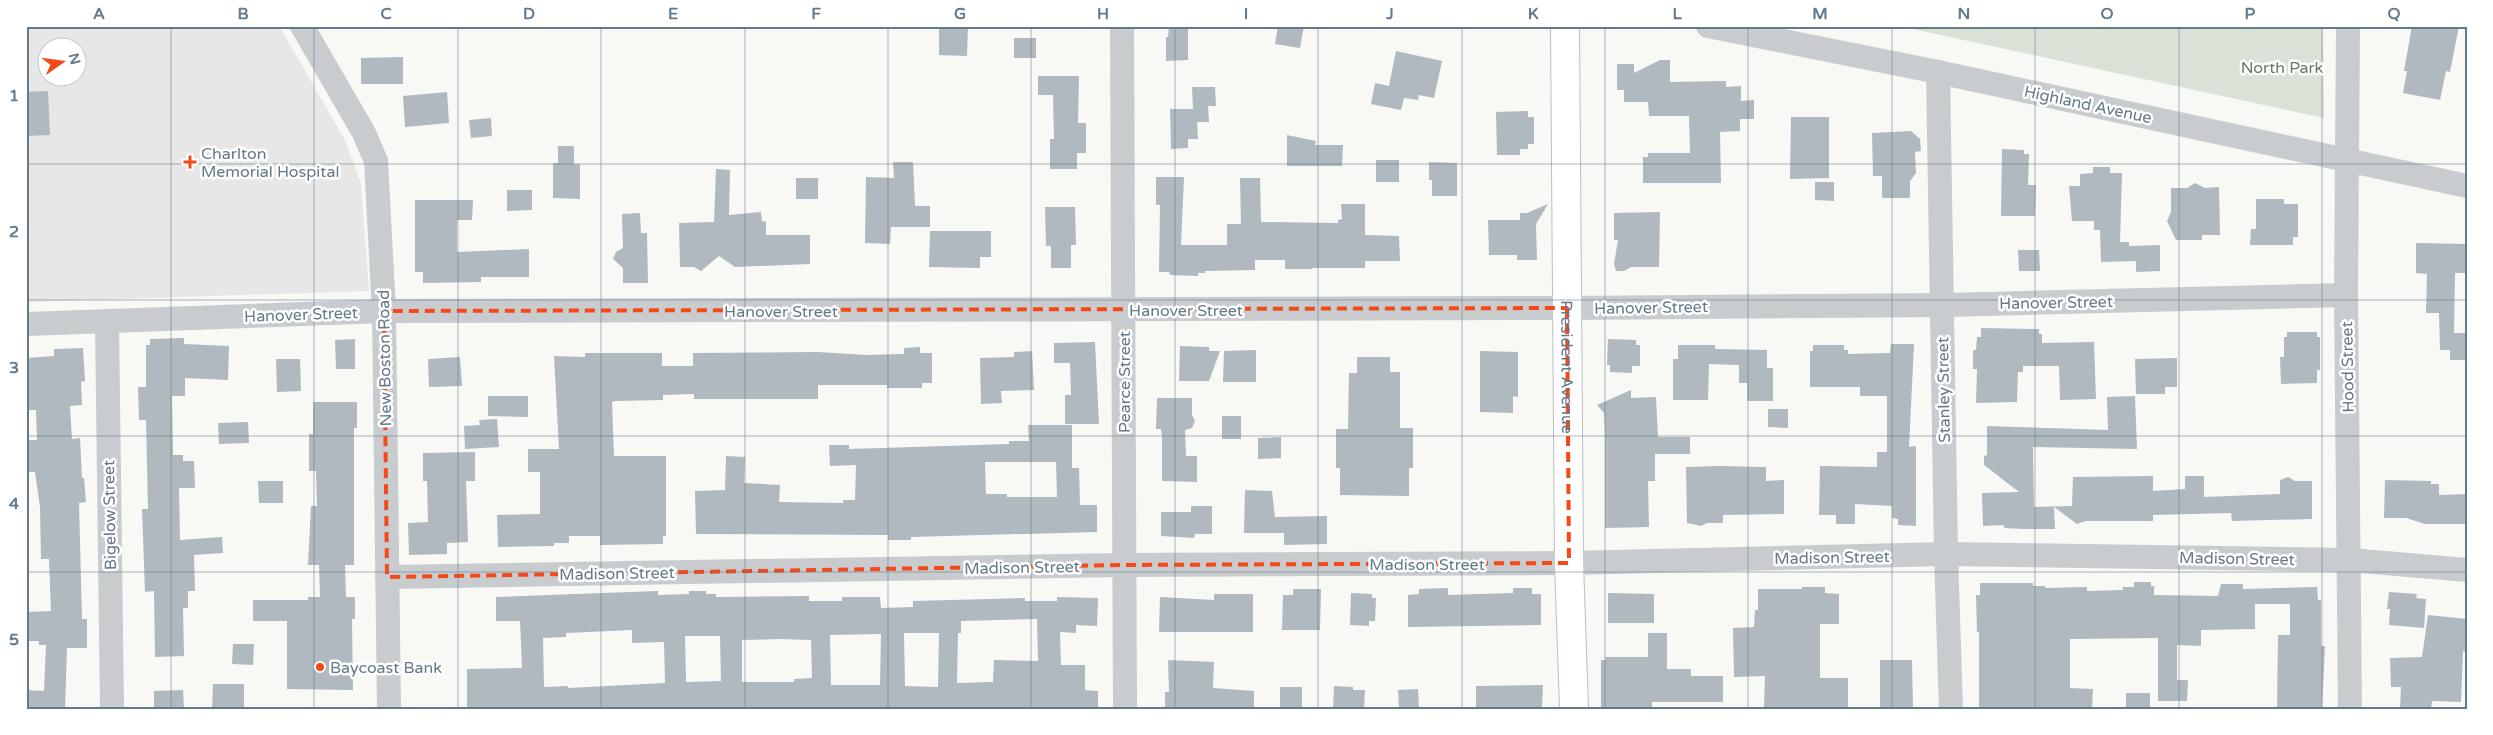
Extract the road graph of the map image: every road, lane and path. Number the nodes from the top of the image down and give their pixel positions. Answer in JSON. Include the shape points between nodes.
{"nodes":[{"id":1,"x":302,"y":26,"type":"edge"},
{"id":2,"x":1122,"y":26,"type":"edge"},
{"id":3,"x":1565,"y":26,"type":"edge"},
{"id":4,"x":1708,"y":26,"type":"edge"},
{"id":5,"x":2348,"y":26,"type":"edge"},
{"id":6,"x":1938,"y":72,"type":"junction"},
{"id":7,"x":2348,"y":159,"type":"junction"},
{"id":8,"x":2467,"y":186,"type":"edge"},
{"id":9,"x":2346,"y":295,"type":"junction"},
{"id":10,"x":1942,"y":305,"type":"junction"},
{"id":11,"x":1567,"y":308,"type":"junction"},
{"id":12,"x":1124,"y":310,"type":"junction"},
{"id":13,"x":384,"y":311,"type":"junction"},
{"id":14,"x":107,"y":322,"type":"junction"},
{"id":15,"x":26,"y":324,"type":"edge"},
{"id":16,"x":1946,"y":554,"type":"junction"},
{"id":17,"x":2350,"y":560,"type":"junction"},
{"id":18,"x":1569,"y":563,"type":"junction"},
{"id":19,"x":1124,"y":565,"type":"junction"},
{"id":20,"x":2467,"y":570,"type":"edge"},
{"id":21,"x":387,"y":577,"type":"junction"},
{"id":22,"x":112,"y":709,"type":"edge"},
{"id":23,"x":389,"y":709,"type":"edge"},
{"id":24,"x":1125,"y":709,"type":"edge"},
{"id":25,"x":1574,"y":709,"type":"edge"},
{"id":26,"x":1951,"y":709,"type":"edge"},
{"id":27,"x":2350,"y":709,"type":"edge"}],
"edges":[{"from":1,"to":13,"type":"street","name":"New Boston Road","via":[[364,133],[376,161]]},
{"from":2,"to":12,"type":"street","name":"Pearce Street"},
{"from":3,"to":11,"type":"main road","name":"President Avenue"},
{"from":4,"to":6,"type":"street","name":"Highland Avenue"},
{"from":5,"to":7,"type":"street","name":"Hood Street"},
{"from":6,"to":7,"type":"street","name":"Highland Avenue"},
{"from":6,"to":10,"type":"street","name":"Stanley Street"},
{"from":7,"to":8,"type":"street","name":"Highland Avenue"},
{"from":7,"to":9,"type":"street","name":"Hood Street"},
{"from":9,"to":10,"type":"street","name":"Hanover Street"},
{"from":9,"to":17,"type":"street","name":"Hood Street"},
{"from":10,"to":11,"type":"street","name":"Hanover Street"},
{"from":10,"to":16,"type":"street","name":"Stanley Street"},
{"from":11,"to":12,"type":"street","name":"Hanover Street"},
{"from":11,"to":18,"type":"main road","name":"President Avenue"},
{"from":12,"to":13,"type":"street","name":"Hanover Street"},
{"from":12,"to":19,"type":"street","name":"Pearce Street"},
{"from":13,"to":14,"type":"street","name":"Hanover Street"},
{"from":13,"to":21,"type":"street","name":"New Boston Road"},
{"from":14,"to":15,"type":"street","name":"Hanover Street"},
{"from":14,"to":22,"type":"street","name":"Bigelow Street"},
{"from":16,"to":17,"type":"street","name":"Madison Street"},
{"from":16,"to":18,"type":"street","name":"Madison Street"},
{"from":16,"to":26,"type":"street","name":"Stanley Street"},
{"from":17,"to":20,"type":"street","name":"Madison Street"},
{"from":17,"to":27,"type":"street","name":"Hood Street"},
{"from":18,"to":19,"type":"street","name":"Madison Street"},
{"from":18,"to":25,"type":"main road","name":"President Avenue"},
{"from":19,"to":21,"type":"street","name":"Madison Street"},
{"from":19,"to":24,"type":"street","name":"Pearce Street"},
{"from":21,"to":23,"type":"street","name":"New Boston Road"}]}
